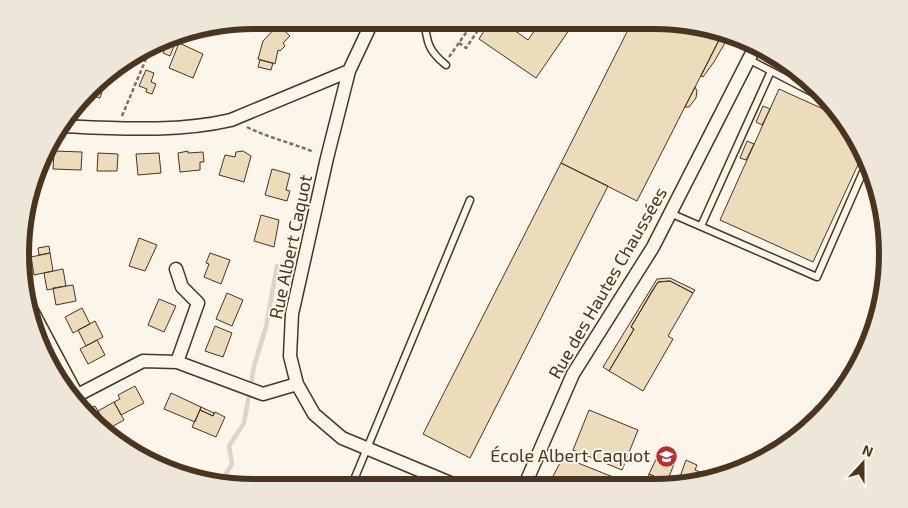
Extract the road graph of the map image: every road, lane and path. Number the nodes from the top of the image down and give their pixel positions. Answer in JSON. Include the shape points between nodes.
{"nodes":[{"id":1,"x":369,"y":29,"type":"edge"},
{"id":2,"x":425,"y":29,"type":"edge"},
{"id":3,"x":469,"y":29,"type":"edge"},
{"id":4,"x":479,"y":29,"type":"edge"},
{"id":5,"x":459,"y":43,"type":"junction"},
{"id":6,"x":752,"y":51,"type":"edge"},
{"id":7,"x":147,"y":56,"type":"edge"},
{"id":8,"x":748,"y":59,"type":"junction"},
{"id":9,"x":446,"y":65,"type":"joint"},
{"id":10,"x":349,"y":71,"type":"junction"},
{"id":11,"x":771,"y":71,"type":"junction"},
{"id":12,"x":808,"y":90,"type":"edge"},
{"id":13,"x":231,"y":120,"type":"junction"},
{"id":14,"x":69,"y":126,"type":"edge"},
{"id":15,"x":116,"y":128,"type":"junction"},
{"id":16,"x":327,"y":158,"type":"junction"},
{"id":17,"x":863,"y":171,"type":"edge"},
{"id":18,"x":470,"y":200,"type":"dead end"},
{"id":19,"x":670,"y":213,"type":"junction"},
{"id":20,"x":701,"y":226,"type":"junction"},
{"id":21,"x":176,"y":269,"type":"dead end"},
{"id":22,"x":46,"y":339,"type":"edge"},
{"id":23,"x":177,"y":362,"type":"junction"},
{"id":24,"x":60,"y":369,"type":"edge"},
{"id":25,"x":297,"y":384,"type":"junction"},
{"id":26,"x":78,"y":395,"type":"edge"},
{"id":27,"x":368,"y":448,"type":"junction"},
{"id":28,"x":354,"y":479,"type":"edge"},
{"id":29,"x":441,"y":479,"type":"edge"},
{"id":30,"x":527,"y":479,"type":"edge"}],
"edges":[{"from":1,"to":10,"type":"street","name":"Rue Albert Caquot"},
{"from":2,"to":9,"type":"lane","via":[[427,43]]},
{"from":3,"to":5,"type":"path"},
{"from":4,"to":5,"type":"path","via":[[466,48]]},
{"from":5,"to":9,"type":"path"},
{"from":6,"to":8,"type":"street","name":"Rue des Hautes Chaussées"},
{"from":7,"to":15,"type":"path"},
{"from":8,"to":11,"type":"lane"},
{"from":8,"to":19,"type":"street","name":"Rue des Hautes Chaussées"},
{"from":10,"to":13,"type":"street"},
{"from":10,"to":16,"type":"street","name":"Rue Albert Caquot"},
{"from":11,"to":12,"type":"lane"},
{"from":11,"to":20,"type":"lane"},
{"from":13,"to":15,"type":"street","via":[[210,124]]},
{"from":13,"to":16,"type":"path"},
{"from":14,"to":15,"type":"street"},
{"from":16,"to":25,"type":"street","name":"Rue Albert Caquot","via":[[292,314],[290,356]]},
{"from":17,"to":20,"type":"lane","via":[[817,277]]},
{"from":18,"to":27,"type":"lane","via":[[375,424]]},
{"from":19,"to":20,"type":"lane"},
{"from":19,"to":30,"type":"street","name":"Rue des Hautes Chaussées","via":[[653,247],[573,374]]},
{"from":21,"to":23,"type":"street","via":[[182,287],[198,303]]},
{"from":22,"to":24,"type":"street"},
{"from":23,"to":25,"type":"street","via":[[263,394]]},
{"from":23,"to":26,"type":"street","via":[[143,361]]},
{"from":25,"to":27,"type":"street","name":"Rue Albert Caquot","via":[[314,414],[342,438]]},
{"from":27,"to":28,"type":"lane"},
{"from":27,"to":29,"type":"street","name":"Rue Albert Caquot"}]}
